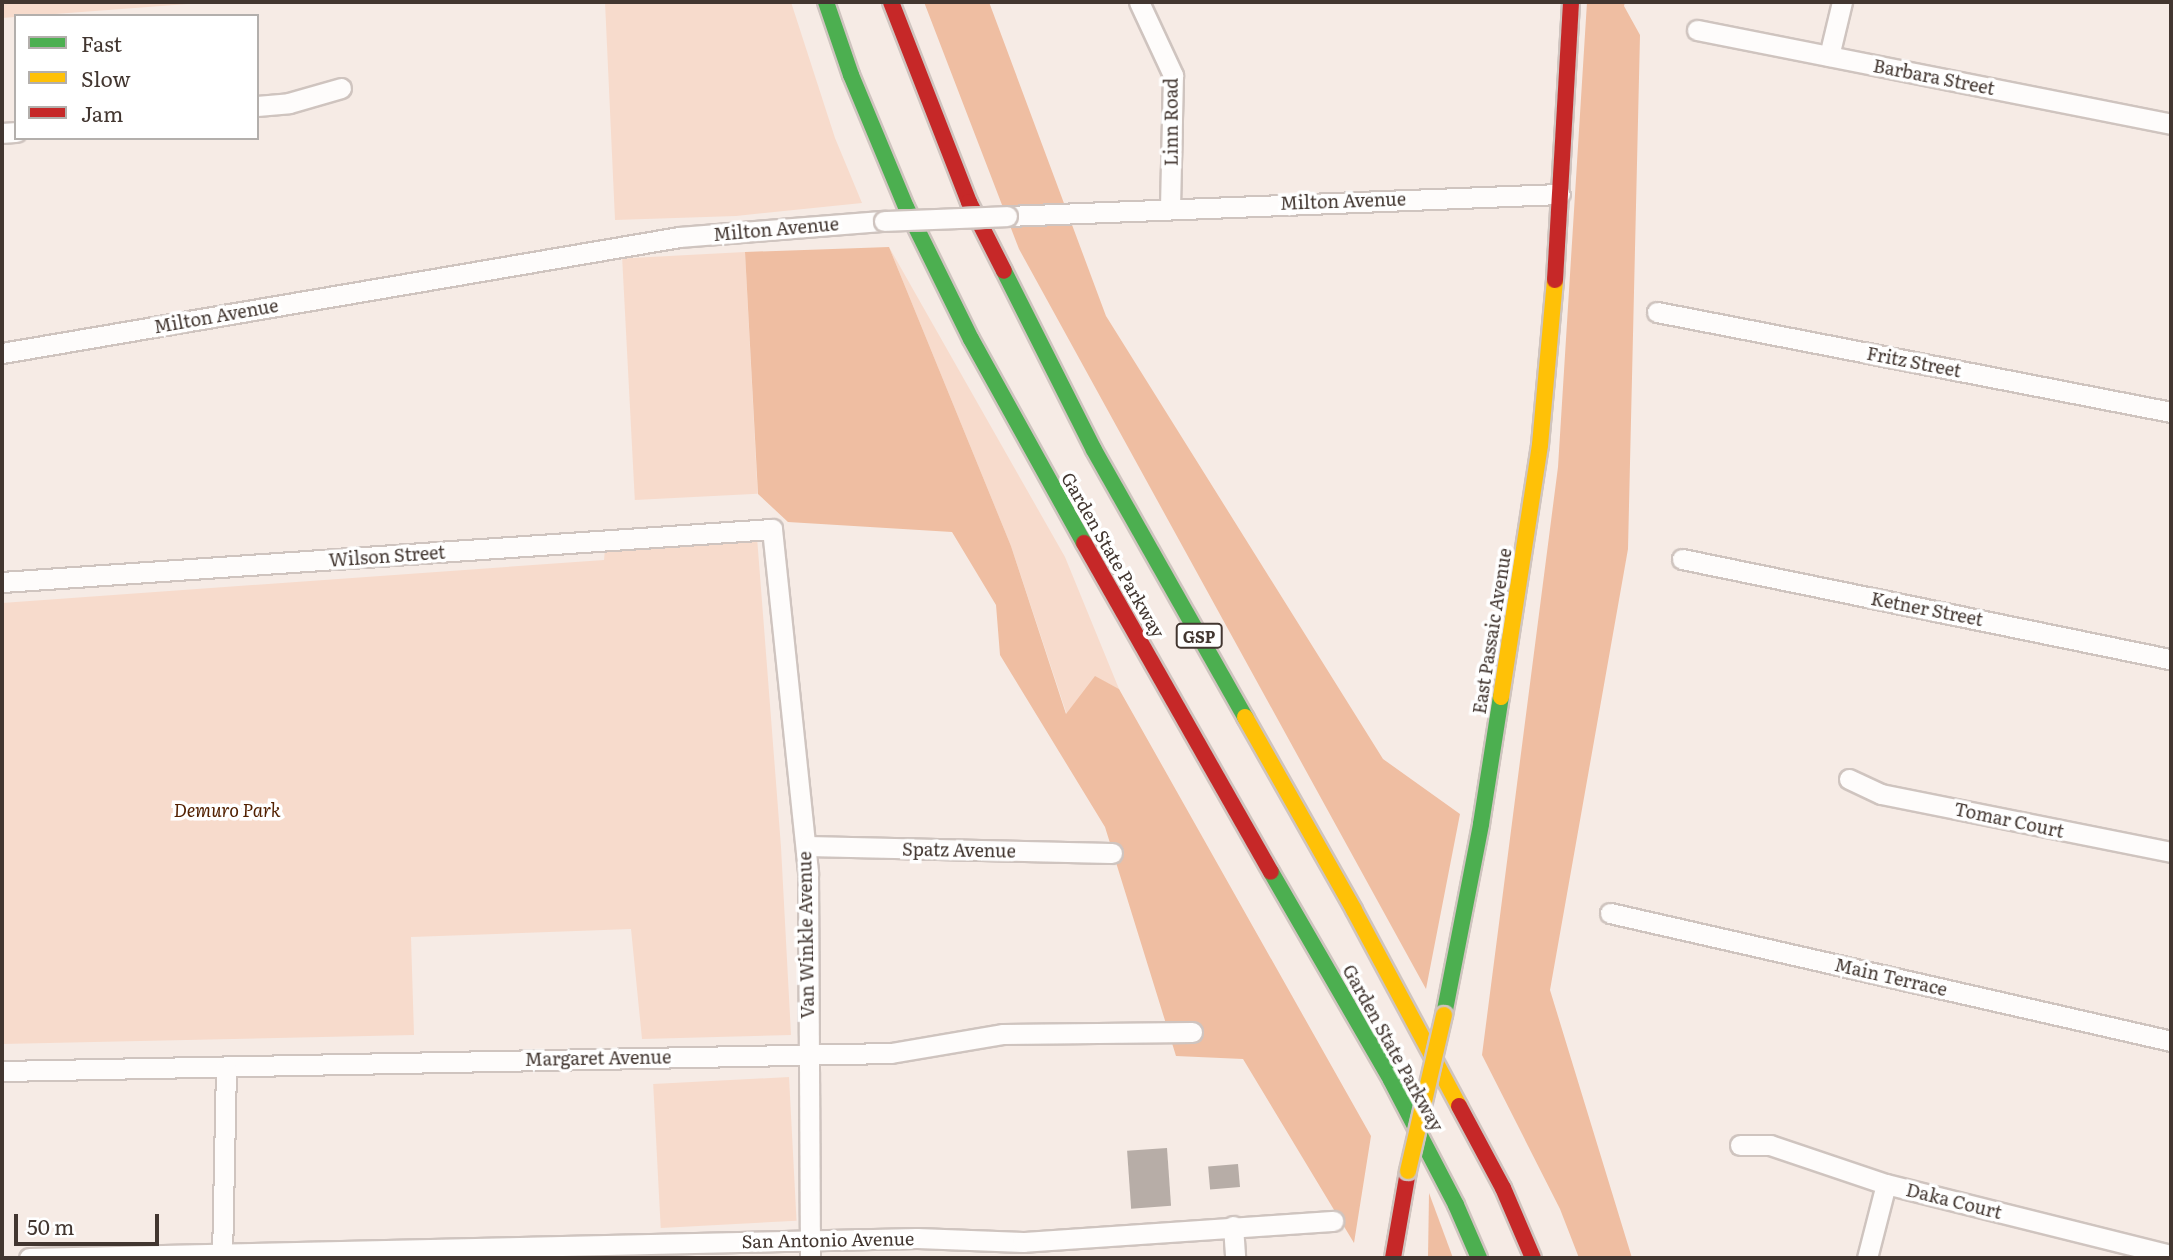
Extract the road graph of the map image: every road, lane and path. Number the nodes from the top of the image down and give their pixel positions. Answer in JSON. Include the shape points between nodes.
{"nodes":[{"id":1,"x":826,"y":2,"type":"edge"},
{"id":2,"x":891,"y":2,"type":"edge"},
{"id":3,"x":1139,"y":2,"type":"edge"},
{"id":4,"x":1571,"y":2,"type":"edge"},
{"id":5,"x":1842,"y":2,"type":"edge"},
{"id":6,"x":1697,"y":30,"type":"dead end"},
{"id":7,"x":1829,"y":56,"type":"junction"},
{"id":8,"x":341,"y":88,"type":"dead end"},
{"id":9,"x":259,"y":106,"type":"edge"},
{"id":10,"x":2171,"y":124,"type":"edge"},
{"id":11,"x":1560,"y":194,"type":"junction"},
{"id":12,"x":1170,"y":207,"type":"junction"},
{"id":13,"x":1657,"y":312,"type":"dead end"},
{"id":14,"x":2,"y":353,"type":"edge"},
{"id":15,"x":2171,"y":412,"type":"edge"},
{"id":16,"x":772,"y":529,"type":"joint"},
{"id":17,"x":1682,"y":559,"type":"dead end"},
{"id":18,"x":2,"y":582,"type":"edge"},
{"id":19,"x":2171,"y":659,"type":"edge"},
{"id":20,"x":1849,"y":779,"type":"dead end"},
{"id":21,"x":806,"y":846,"type":"junction"},
{"id":22,"x":2171,"y":852,"type":"edge"},
{"id":23,"x":1112,"y":853,"type":"dead end"},
{"id":24,"x":1610,"y":913,"type":"dead end"},
{"id":25,"x":1192,"y":1032,"type":"dead end"},
{"id":26,"x":2171,"y":1041,"type":"edge"},
{"id":27,"x":808,"y":1052,"type":"junction"},
{"id":28,"x":226,"y":1067,"type":"junction"},
{"id":29,"x":2,"y":1071,"type":"edge"},
{"id":30,"x":1740,"y":1145,"type":"dead end"},
{"id":31,"x":1886,"y":1184,"type":"junction"},
{"id":32,"x":1333,"y":1221,"type":"dead end"},
{"id":33,"x":1233,"y":1226,"type":"junction"},
{"id":34,"x":810,"y":1249,"type":"edge"},
{"id":35,"x":2127,"y":1251,"type":"edge"},
{"id":36,"x":2171,"y":1255,"type":"edge"},
{"id":37,"x":222,"y":1257,"type":"edge"},
{"id":38,"x":29,"y":1258,"type":"edge"},
{"id":39,"x":1235,"y":1258,"type":"edge"},
{"id":40,"x":1392,"y":1258,"type":"edge"},
{"id":41,"x":1479,"y":1258,"type":"edge"},
{"id":42,"x":1533,"y":1258,"type":"edge"},
{"id":43,"x":1867,"y":1258,"type":"edge"}],
"edges":[{"from":1,"to":41,"type":"main road","name":"Garden State Parkway","via":[[906,208],[971,340],[1391,1080]]},
{"from":2,"to":42,"type":"main road","name":"Garden State Parkway","number":"GSP","via":[[969,202],[1094,450],[1354,910],[1503,1188]]},
{"from":3,"to":12,"type":"street","name":"Linn Road","via":[[1173,75]]},
{"from":4,"to":11,"type":"main road","name":"East Passaic Avenue"},
{"from":5,"to":7,"type":"street"},
{"from":6,"to":7,"type":"street","name":"Barbara Street"},
{"from":7,"to":10,"type":"street","name":"Barbara Street"},
{"from":8,"to":9,"type":"street","via":[[289,103]]},
{"from":11,"to":12,"type":"street","name":"Milton Avenue"},
{"from":11,"to":40,"type":"main road","name":"East Passaic Avenue","bridge":true,"via":[[1540,445],[1481,824]]},
{"from":12,"to":14,"type":"street","name":"Milton Avenue","bridge":true,"via":[[884,221],[680,237]]},
{"from":13,"to":15,"type":"street","name":"Fritz Street"},
{"from":16,"to":18,"type":"street","name":"Wilson Street"},
{"from":16,"to":21,"type":"street","name":"Van Winkle Avenue"},
{"from":17,"to":19,"type":"street","name":"Ketner Street"},
{"from":20,"to":22,"type":"street","name":"Tomar Court","via":[[1881,794]]},
{"from":21,"to":23,"type":"street","name":"Spatz Avenue"},
{"from":21,"to":27,"type":"street","name":"Van Winkle Avenue"},
{"from":24,"to":26,"type":"street","name":"Main Terrace"},
{"from":25,"to":27,"type":"street","name":"Margaret Avenue","via":[[1003,1034],[891,1053]]},
{"from":27,"to":28,"type":"street","name":"Margaret Avenue"},
{"from":27,"to":34,"type":"street","name":"Van Winkle Avenue"},
{"from":28,"to":29,"type":"street","name":"Margaret Avenue"},
{"from":28,"to":37,"type":"street"},
{"from":30,"to":31,"type":"street","name":"Daka Court","via":[[1770,1145]]},
{"from":31,"to":35,"type":"street","name":"Daka Court"},
{"from":31,"to":43,"type":"street"},
{"from":32,"to":33,"type":"street","name":"San Antonio Avenue"},
{"from":33,"to":34,"type":"street","name":"San Antonio Avenue","via":[[1023,1242],[917,1238]]},
{"from":33,"to":39,"type":"street"},
{"from":34,"to":37,"type":"street","name":"San Antonio Avenue"},
{"from":35,"to":36,"type":"street","name":"Daka Court"},
{"from":37,"to":38,"type":"street","name":"San Antonio Avenue"}]}
